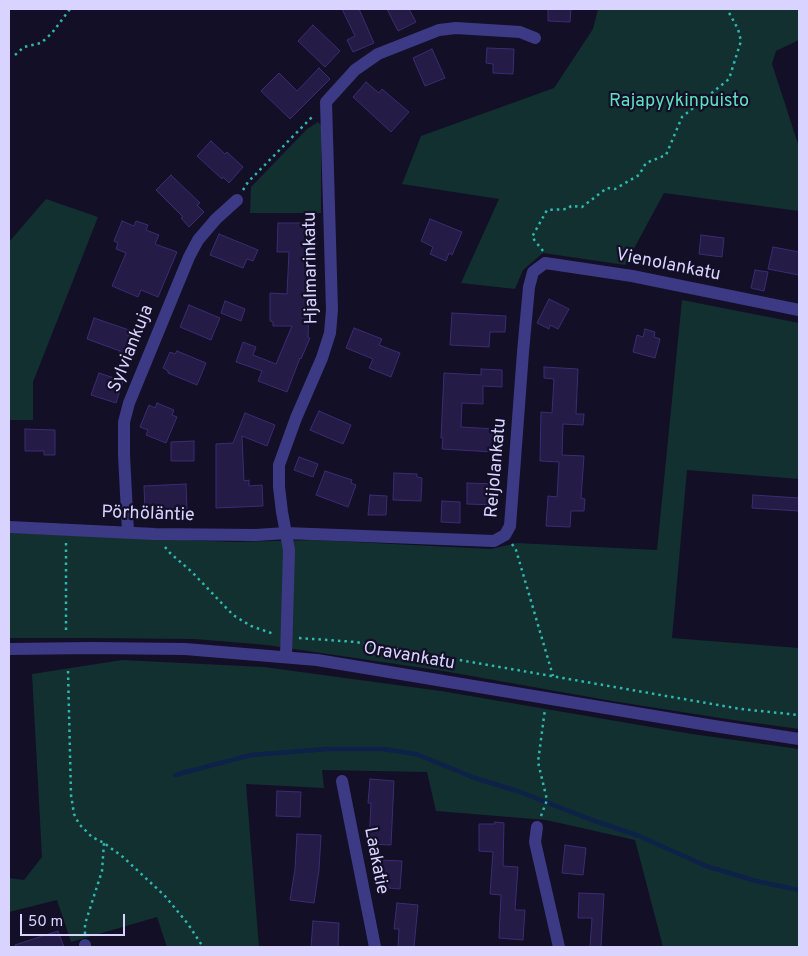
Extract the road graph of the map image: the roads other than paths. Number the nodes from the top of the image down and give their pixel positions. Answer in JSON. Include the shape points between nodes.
{"nodes":[{"id":1,"x":535,"y":38,"type":"dead end"},
{"id":2,"x":237,"y":200,"type":"road end"},
{"id":3,"x":533,"y":272,"type":"joint"},
{"id":4,"x":799,"y":310,"type":"edge"},
{"id":5,"x":9,"y":527,"type":"edge"},
{"id":6,"x":128,"y":532,"type":"junction"},
{"id":7,"x":286,"y":533,"type":"junction"},
{"id":8,"x":9,"y":649,"type":"edge"},
{"id":9,"x":286,"y":657,"type":"junction"},
{"id":10,"x":799,"y":738,"type":"edge"},
{"id":11,"x":342,"y":781,"type":"dead end"},
{"id":12,"x":537,"y":827,"type":"dead end"},
{"id":13,"x":374,"y":947,"type":"edge"},
{"id":14,"x":559,"y":947,"type":"edge"}],
"edges":[{"from":1,"to":7,"type":"street","name":"Hjalmarinkatu","via":[[520,32],[439,30],[378,54],[355,70],[326,102],[330,333],[279,465]]},
{"from":2,"to":6,"type":"street","name":"Sylviankuja","via":[[216,219],[193,248],[129,403],[124,422]]},
{"from":3,"to":4,"type":"street","name":"Vienolankatu","via":[[545,263],[632,276]]},
{"from":3,"to":7,"type":"street","name":"Reijolankatu","via":[[523,342],[510,526],[505,535],[494,541]]},
{"from":5,"to":6,"type":"street","name":"Pörhöläntie"},
{"from":6,"to":7,"type":"street","name":"Pörhöläntie","via":[[256,536]]},
{"from":7,"to":9,"type":"street","name":"Hjalmarinkatu","via":[[289,550]]},
{"from":8,"to":9,"type":"street","name":"Oravankatu","via":[[185,649]]},
{"from":9,"to":10,"type":"street","name":"Oravankatu","via":[[354,665]]},
{"from":11,"to":13,"type":"street","name":"Laakatie"},
{"from":12,"to":14,"type":"street","via":[[536,842]]}]}
